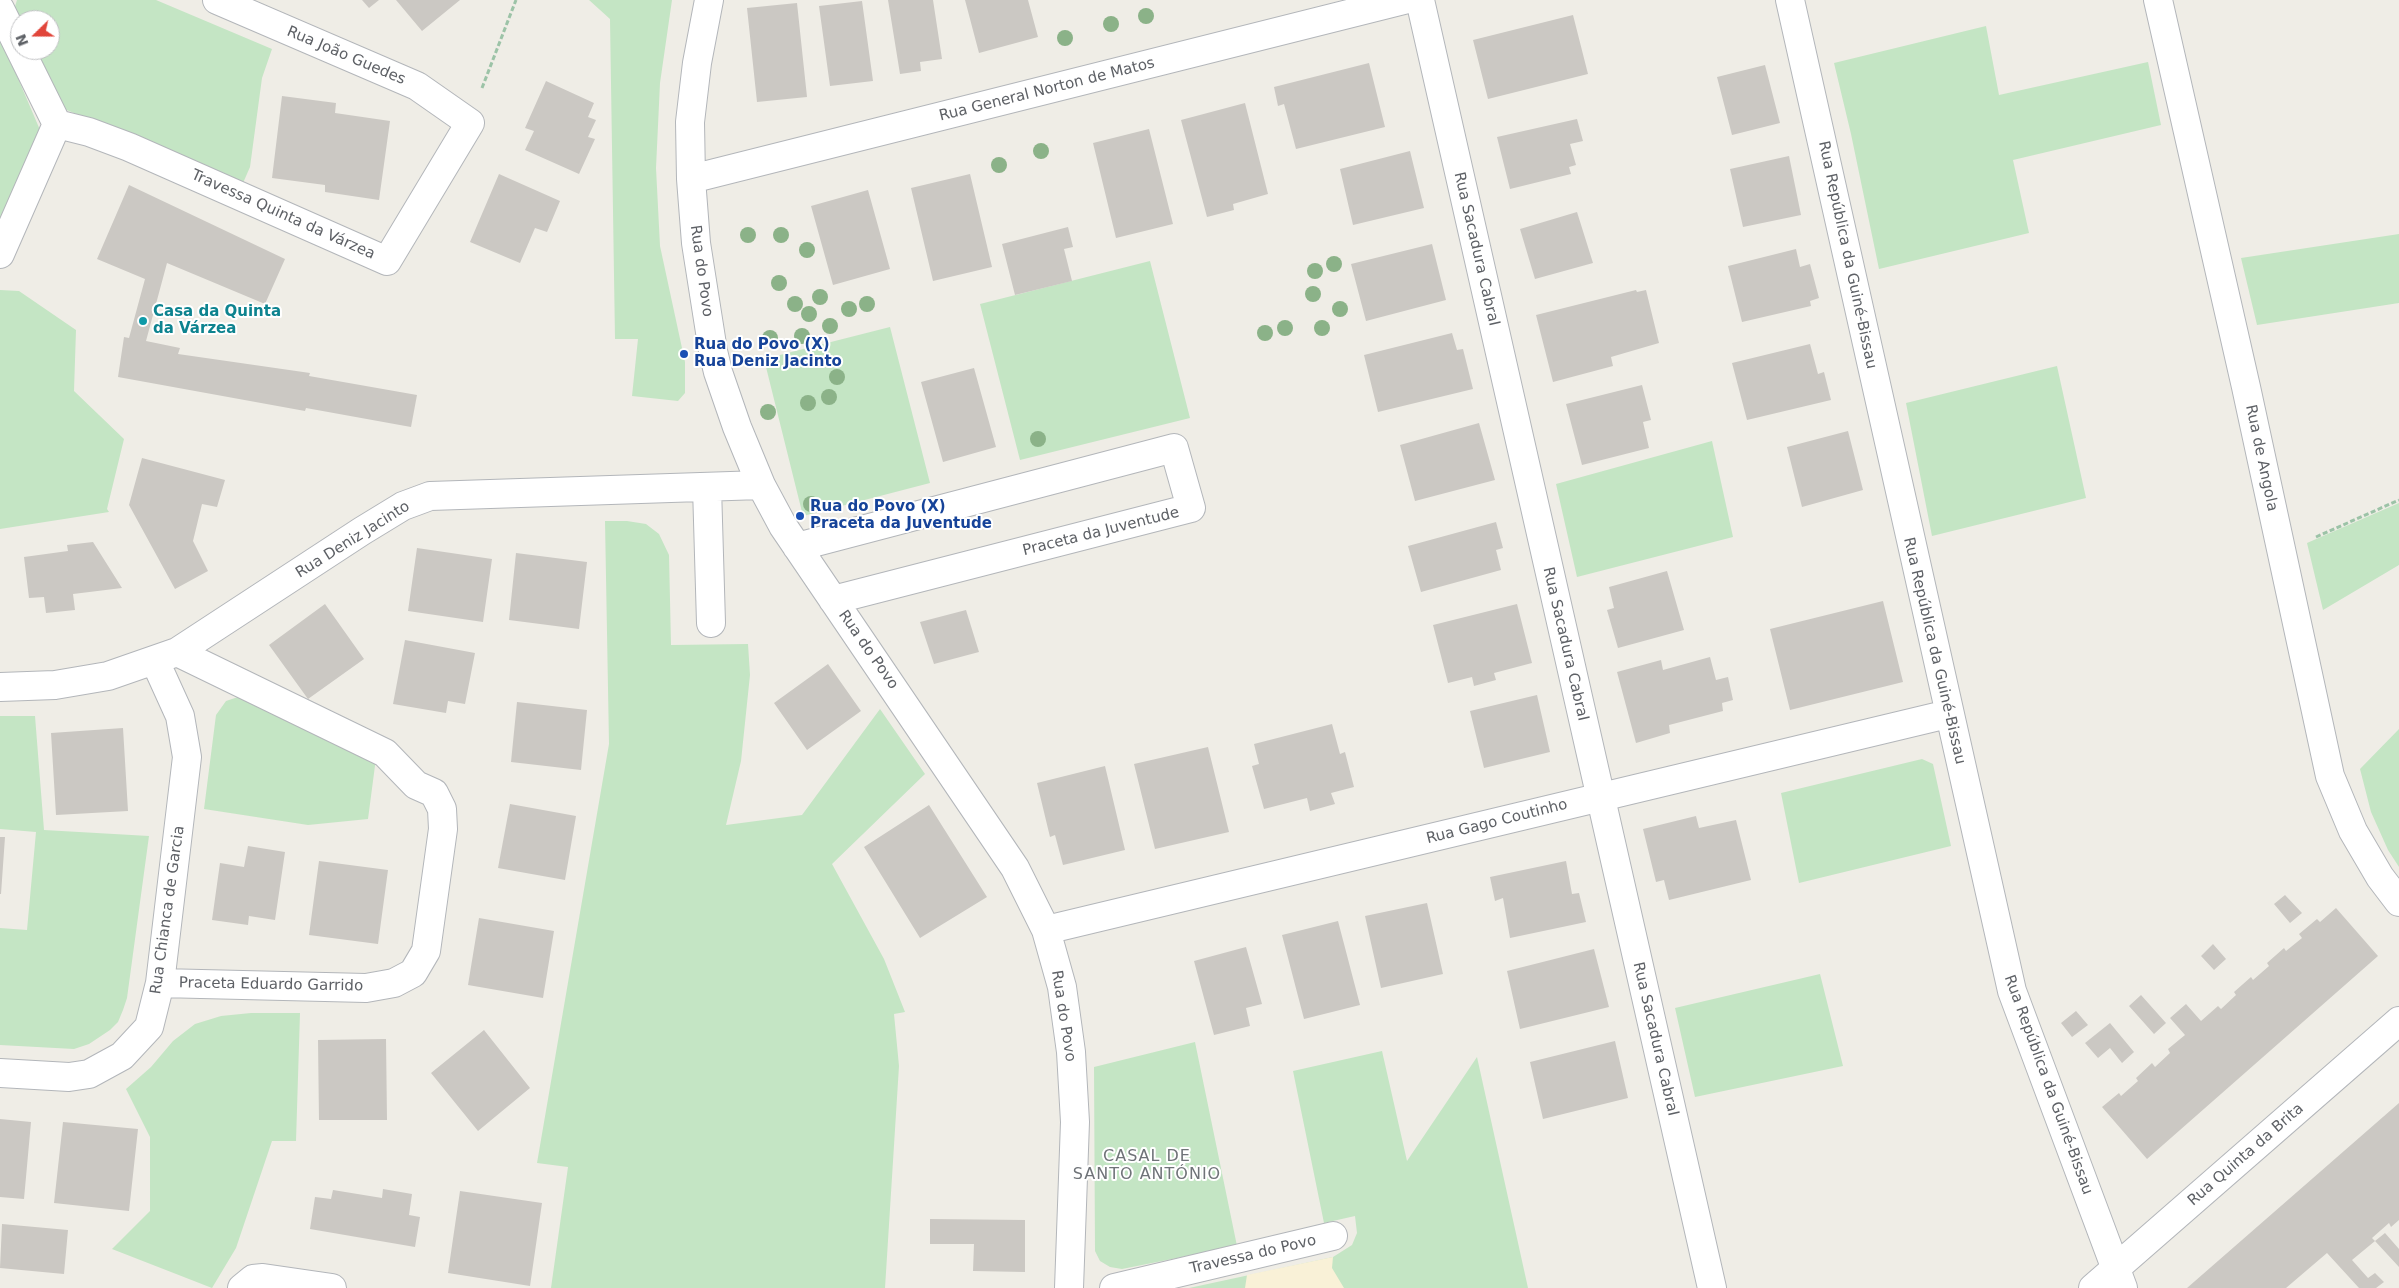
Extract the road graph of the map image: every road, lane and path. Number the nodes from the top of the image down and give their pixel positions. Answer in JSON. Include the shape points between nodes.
{"nodes":[{"id":1,"x":217,"y":0,"type":"edge"},
{"id":2,"x":516,"y":0,"type":"edge"},
{"id":3,"x":709,"y":0,"type":"edge"},
{"id":4,"x":1404,"y":0,"type":"edge"},
{"id":5,"x":1420,"y":0,"type":"edge"},
{"id":6,"x":1790,"y":0,"type":"edge"},
{"id":7,"x":2158,"y":0,"type":"edge"},
{"id":8,"x":0,"y":9,"type":"edge"},
{"id":9,"x":470,"y":123,"type":"junction"},
{"id":10,"x":57,"y":124,"type":"junction"},
{"id":11,"x":691,"y":179,"type":"junction"},
{"id":12,"x":0,"y":254,"type":"edge"},
{"id":13,"x":761,"y":485,"type":"junction"},
{"id":14,"x":706,"y":487,"type":"junction"},
{"id":15,"x":2399,"y":500,"type":"edge"},
{"id":16,"x":797,"y":548,"type":"junction"},
{"id":17,"x":2281,"y":552,"type":"junction"},
{"id":18,"x":833,"y":600,"type":"junction"},
{"id":19,"x":711,"y":623,"type":"dead end"},
{"id":20,"x":166,"y":656,"type":"junction"},
{"id":21,"x":0,"y":687,"type":"edge"},
{"id":22,"x":1948,"y":714,"type":"junction"},
{"id":23,"x":1600,"y":797,"type":"junction"},
{"id":24,"x":2399,"y":902,"type":"edge"},
{"id":25,"x":1046,"y":930,"type":"junction"},
{"id":26,"x":160,"y":983,"type":"junction"},
{"id":27,"x":2399,"y":1021,"type":"edge"},
{"id":28,"x":0,"y":1073,"type":"edge"},
{"id":29,"x":1333,"y":1236,"type":"dead end"},
{"id":30,"x":2119,"y":1278,"type":"edge"},
{"id":31,"x":242,"y":1288,"type":"edge"},
{"id":32,"x":332,"y":1288,"type":"edge"},
{"id":33,"x":1068,"y":1288,"type":"edge"},
{"id":34,"x":1114,"y":1288,"type":"edge"},
{"id":35,"x":1712,"y":1288,"type":"edge"},
{"id":36,"x":2093,"y":1288,"type":"edge"}],
"edges":[{"from":1,"to":9,"type":"street","name":"Rua João Guedes","via":[[417,86]]},
{"from":2,"to":9,"type":"path"},
{"from":3,"to":11,"type":"street","name":"Rua do Povo","via":[[690,122]]},
{"from":4,"to":11,"type":"street","name":"Rua General Norton de Matos"},
{"from":5,"to":23,"type":"street","name":"Rua Sacadura Cabral"},
{"from":6,"to":22,"type":"street","name":"Rua República da Guiné-Bissau"},
{"from":7,"to":17,"type":"street","name":"Rua de Angola"},
{"from":8,"to":10,"type":"street"},
{"from":9,"to":10,"type":"street","name":"Travessa Quinta da Várzea","via":[[387,261],[129,147]]},
{"from":10,"to":12,"type":"street"},
{"from":11,"to":13,"type":"street","name":"Rua do Povo","via":[[696,242],[713,351],[737,427]]},
{"from":13,"to":14,"type":"street","name":"Rua Deniz Jacinto"},
{"from":13,"to":16,"type":"street","name":"Rua do Povo"},
{"from":14,"to":19,"type":"street"},
{"from":14,"to":20,"type":"street","name":"Rua Deniz Jacinto","via":[[430,496],[403,506]]},
{"from":15,"to":17,"type":"path"},
{"from":16,"to":18,"type":"street","name":"Rua do Povo"},
{"from":16,"to":18,"type":"street","name":"Praceta da Juventude","via":[[1174,448],[1191,508]]},
{"from":17,"to":24,"type":"street","name":"Rua de Angola","via":[[2330,776],[2353,831]]},
{"from":18,"to":25,"type":"street","name":"Rua do Povo","via":[[1015,868]]},
{"from":20,"to":21,"type":"street","name":"Rua Deniz Jacinto","via":[[108,676],[55,685]]},
{"from":20,"to":26,"type":"street","name":"Rua Chianca de Garcia","via":[[187,757]]},
{"from":20,"to":26,"type":"street","name":"Praceta Eduardo Garrido","via":[[385,753],[416,785],[434,793],[442,809],[443,830],[426,951],[413,973],[394,983],[366,988]]},
{"from":22,"to":23,"type":"street","name":"Rua Gago Coutinho"},
{"from":22,"to":30,"type":"street","name":"Rua República da Guiné-Bissau","via":[[2012,991]]},
{"from":23,"to":25,"type":"street","name":"Rua Gago Coutinho"},
{"from":23,"to":35,"type":"street","name":"Rua Sacadura Cabral"},
{"from":25,"to":33,"type":"street","name":"Rua do Povo","via":[[1062,987],[1071,1052],[1075,1122]]},
{"from":26,"to":28,"type":"street","name":"Rua Chianca de Garcia","via":[[149,1027],[122,1056],[104,1068],[70,1077]]},
{"from":27,"to":30,"type":"street","name":"Rua Quinta da Brita"},
{"from":29,"to":34,"type":"street","name":"Travessa do Povo"},
{"from":30,"to":36,"type":"street","name":"Rua Quinta da Brita"},
{"from":31,"to":32,"type":"street","via":[[253,1279],[264,1278]]}]}
